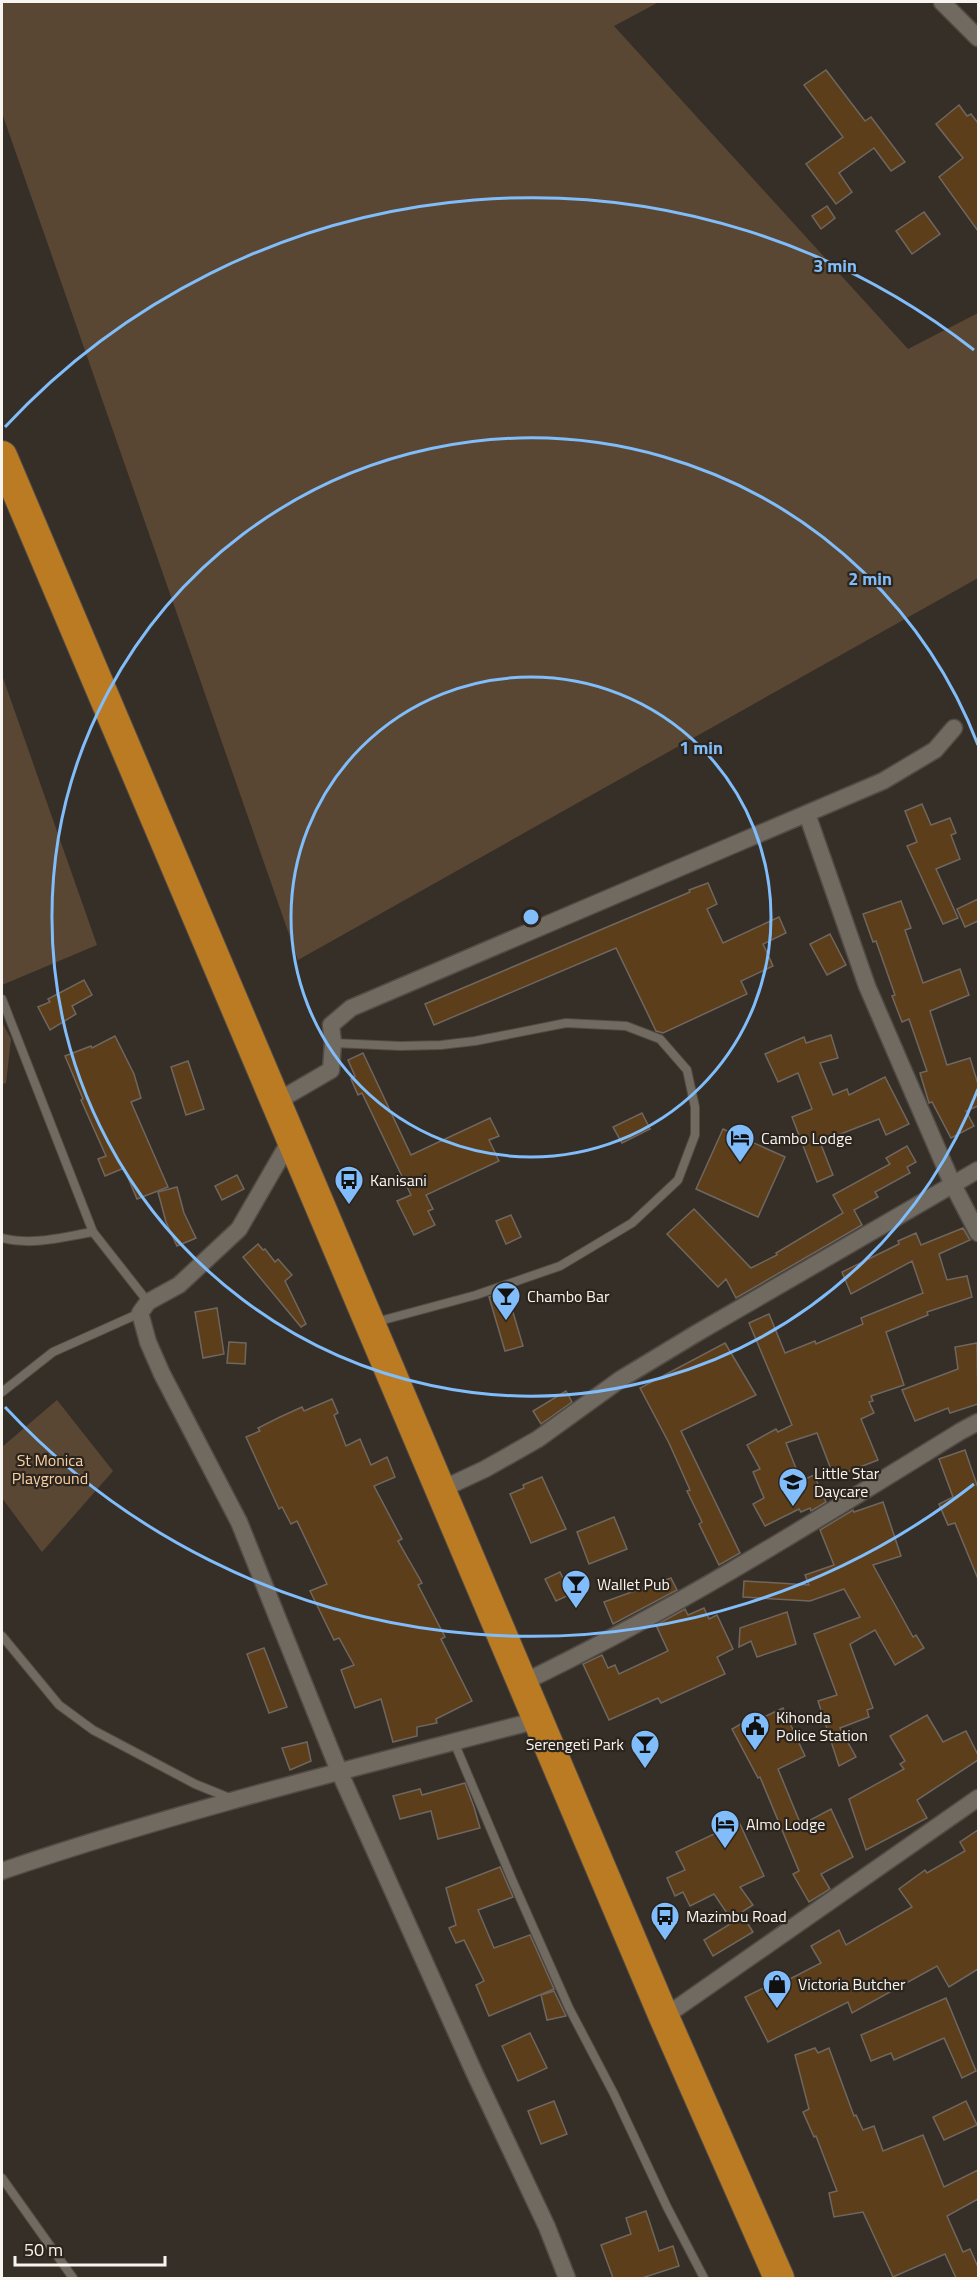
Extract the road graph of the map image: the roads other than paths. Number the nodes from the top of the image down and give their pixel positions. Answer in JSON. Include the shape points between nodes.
{"nodes":[{"id":1,"x":942,"y":2,"type":"edge"},
{"id":2,"x":978,"y":38,"type":"edge"},
{"id":3,"x":2,"y":456,"type":"edge"},
{"id":4,"x":954,"y":728,"type":"dead end"},
{"id":5,"x":807,"y":814,"type":"junction"},
{"id":6,"x":2,"y":999,"type":"edge"},
{"id":7,"x":333,"y":1043,"type":"junction"},
{"id":8,"x":276,"y":1102,"type":"junction"},
{"id":9,"x":291,"y":1139,"type":"junction"},
{"id":10,"x":978,"y":1170,"type":"edge"},
{"id":11,"x":952,"y":1184,"type":"junction"},
{"id":12,"x":93,"y":1232,"type":"junction"},
{"id":13,"x":978,"y":1233,"type":"edge"},
{"id":14,"x":2,"y":1238,"type":"edge"},
{"id":15,"x":144,"y":1308,"type":"junction"},
{"id":16,"x":370,"y":1323,"type":"junction"},
{"id":17,"x":2,"y":1392,"type":"edge"},
{"id":18,"x":978,"y":1422,"type":"edge"},
{"id":19,"x":440,"y":1490,"type":"junction"},
{"id":20,"x":2,"y":1636,"type":"edge"},
{"id":21,"x":522,"y":1683,"type":"junction"},
{"id":22,"x":538,"y":1720,"type":"junction"},
{"id":23,"x":454,"y":1742,"type":"junction"},
{"id":24,"x":339,"y":1771,"type":"junction"},
{"id":25,"x":978,"y":1798,"type":"edge"},
{"id":26,"x":234,"y":1800,"type":"junction"},
{"id":27,"x":2,"y":1871,"type":"edge"},
{"id":28,"x":664,"y":2017,"type":"junction"},
{"id":29,"x":2,"y":2178,"type":"edge"},
{"id":30,"x":73,"y":2278,"type":"edge"},
{"id":31,"x":567,"y":2278,"type":"edge"},
{"id":32,"x":704,"y":2278,"type":"edge"},
{"id":33,"x":778,"y":2278,"type":"edge"}],
"edges":[{"from":1,"to":2,"type":"street"},
{"from":3,"to":8,"type":"highway"},
{"from":4,"to":5,"type":"street","via":[[935,750],[883,781]]},
{"from":5,"to":7,"type":"street","via":[[351,1008],[331,1025]]},
{"from":5,"to":11,"type":"street","via":[[867,986]]},
{"from":6,"to":12,"type":"lane"},
{"from":7,"to":8,"type":"street","via":[[331,1070]]},
{"from":7,"to":16,"type":"lane","via":[[441,1045],[566,1023],[626,1026],[660,1039],[687,1070],[695,1107],[695,1135],[678,1180],[632,1223],[560,1266],[476,1295]]},
{"from":8,"to":9,"type":"highway"},
{"from":9,"to":15,"type":"street","via":[[239,1229],[179,1285]]},
{"from":9,"to":16,"type":"highway"},
{"from":10,"to":11,"type":"street"},
{"from":11,"to":13,"type":"street"},
{"from":11,"to":19,"type":"street","via":[[697,1332],[621,1379],[538,1439]]},
{"from":12,"to":14,"type":"lane","via":[[19,1242]]},
{"from":12,"to":15,"type":"lane"},
{"from":15,"to":17,"type":"lane","via":[[52,1352]]},
{"from":15,"to":24,"type":"street","via":[[148,1342],[239,1522]]},
{"from":16,"to":19,"type":"highway"},
{"from":18,"to":21,"type":"street","via":[[675,1605]]},
{"from":19,"to":21,"type":"highway"},
{"from":20,"to":26,"type":"lane","via":[[59,1705],[93,1730],[195,1784]]},
{"from":21,"to":22,"type":"highway"},
{"from":22,"to":23,"type":"street"},
{"from":22,"to":28,"type":"highway"},
{"from":23,"to":24,"type":"street"},
{"from":23,"to":32,"type":"lane","via":[[570,2008]]},
{"from":24,"to":26,"type":"street"},
{"from":24,"to":31,"type":"street"},
{"from":25,"to":28,"type":"street"},
{"from":26,"to":27,"type":"street"},
{"from":28,"to":33,"type":"highway"},
{"from":29,"to":30,"type":"lane"}]}
